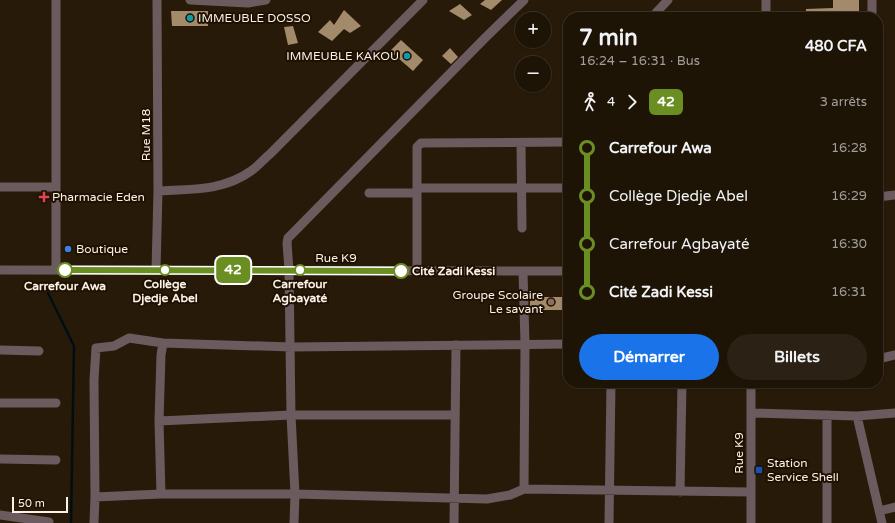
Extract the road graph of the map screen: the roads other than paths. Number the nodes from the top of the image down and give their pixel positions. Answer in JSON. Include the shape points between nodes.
{"nodes":[{"id":1,"x":56,"y":0,"type":"edge"},
{"id":2,"x":157,"y":0,"type":"edge"},
{"id":3,"x":190,"y":0,"type":"edge"},
{"id":4,"x":266,"y":0,"type":"edge"},
{"id":5,"x":423,"y":0,"type":"edge"},
{"id":6,"x":524,"y":0,"type":"edge"},
{"id":7,"x":668,"y":0,"type":"edge"},
{"id":8,"x":766,"y":0,"type":"edge"},
{"id":9,"x":872,"y":0,"type":"edge"},
{"id":10,"x":657,"y":12,"type":"edge"},
{"id":11,"x":766,"y":12,"type":"edge"},
{"id":12,"x":872,"y":12,"type":"edge"},
{"id":13,"x":563,"y":142,"type":"edge"},
{"id":14,"x":521,"y":143,"type":"junction"},
{"id":15,"x":0,"y":187,"type":"edge"},
{"id":16,"x":55,"y":188,"type":"junction"},
{"id":17,"x":522,"y":188,"type":"junction"},
{"id":18,"x":563,"y":188,"type":"edge"},
{"id":19,"x":158,"y":191,"type":"junction"},
{"id":20,"x":417,"y":191,"type":"junction"},
{"id":21,"x":369,"y":193,"type":"dead end"},
{"id":22,"x":895,"y":195,"type":"edge"},
{"id":23,"x":883,"y":196,"type":"edge"},
{"id":24,"x":522,"y":228,"type":"dead end"},
{"id":25,"x":0,"y":270,"type":"edge"},
{"id":26,"x":56,"y":270,"type":"junction"},
{"id":27,"x":156,"y":270,"type":"junction"},
{"id":28,"x":289,"y":270,"type":"junction"},
{"id":29,"x":417,"y":271,"type":"junction"},
{"id":30,"x":522,"y":271,"type":"junction"},
{"id":31,"x":563,"y":271,"type":"edge"},
{"id":32,"x":163,"y":343,"type":"junction"},
{"id":33,"x":524,"y":344,"type":"junction"},
{"id":34,"x":563,"y":344,"type":"edge"},
{"id":35,"x":456,"y":345,"type":"junction"},
{"id":36,"x":290,"y":347,"type":"junction"},
{"id":37,"x":0,"y":350,"type":"edge"},
{"id":38,"x":39,"y":351,"type":"dead end"},
{"id":39,"x":895,"y":356,"type":"edge"},
{"id":40,"x":883,"y":358,"type":"edge"},
{"id":41,"x":611,"y":388,"type":"edge"},
{"id":42,"x":682,"y":388,"type":"edge"},
{"id":43,"x":751,"y":388,"type":"edge"},
{"id":44,"x":0,"y":403,"type":"edge"},
{"id":45,"x":56,"y":403,"type":"dead end"},
{"id":46,"x":751,"y":413,"type":"junction"},
{"id":47,"x":895,"y":413,"type":"edge"},
{"id":48,"x":827,"y":414,"type":"junction"},
{"id":49,"x":291,"y":415,"type":"junction"},
{"id":50,"x":455,"y":415,"type":"junction"},
{"id":51,"x":857,"y":416,"type":"junction"},
{"id":52,"x":159,"y":421,"type":"junction"},
{"id":53,"x":0,"y":459,"type":"edge"},
{"id":54,"x":56,"y":460,"type":"dead end"},
{"id":55,"x":524,"y":489,"type":"junction"},
{"id":56,"x":610,"y":490,"type":"junction"},
{"id":57,"x":680,"y":492,"type":"junction"},
{"id":58,"x":751,"y":492,"type":"junction"},
{"id":59,"x":161,"y":494,"type":"junction"},
{"id":60,"x":295,"y":494,"type":"junction"},
{"id":61,"x":95,"y":497,"type":"junction"},
{"id":62,"x":454,"y":499,"type":"junction"},
{"id":63,"x":895,"y":507,"type":"edge"},
{"id":64,"x":879,"y":511,"type":"junction"},
{"id":65,"x":0,"y":515,"type":"edge"},
{"id":66,"x":49,"y":522,"type":"dead end"},
{"id":67,"x":94,"y":523,"type":"edge"},
{"id":68,"x":294,"y":523,"type":"edge"},
{"id":69,"x":454,"y":523,"type":"edge"},
{"id":70,"x":609,"y":523,"type":"edge"},
{"id":71,"x":751,"y":523,"type":"edge"},
{"id":72,"x":827,"y":523,"type":"edge"},
{"id":73,"x":882,"y":523,"type":"edge"}],
"edges":[{"from":1,"to":16,"type":"street"},
{"from":2,"to":19,"type":"street","name":"Rue M18"},
{"from":3,"to":4,"type":"street","via":[[248,3]]},
{"from":5,"to":19,"type":"street","via":[[252,170],[234,181],[212,188]]},
{"from":6,"to":28,"type":"street","via":[[288,238],[286,243]]},
{"from":7,"to":10,"type":"street"},
{"from":8,"to":11,"type":"street"},
{"from":9,"to":12,"type":"street"},
{"from":13,"to":14,"type":"street"},
{"from":14,"to":17,"type":"street"},
{"from":14,"to":20,"type":"street","via":[[421,143],[417,147]]},
{"from":15,"to":16,"type":"street"},
{"from":16,"to":26,"type":"street"},
{"from":17,"to":18,"type":"street"},
{"from":17,"to":20,"type":"street"},
{"from":17,"to":24,"type":"street"},
{"from":19,"to":27,"type":"street","name":"Rue M18"},
{"from":20,"to":21,"type":"street"},
{"from":20,"to":29,"type":"street"},
{"from":22,"to":23,"type":"street"},
{"from":25,"to":26,"type":"street","name":"Rue K9"},
{"from":26,"to":27,"type":"street","name":"Rue K9"},
{"from":27,"to":28,"type":"street","name":"Rue K9"},
{"from":28,"to":29,"type":"street","name":"Rue K9"},
{"from":28,"to":36,"type":"street"},
{"from":29,"to":30,"type":"street","name":"Rue K9"},
{"from":30,"to":31,"type":"street","name":"Rue K9"},
{"from":30,"to":33,"type":"street"},
{"from":32,"to":36,"type":"street"},
{"from":32,"to":52,"type":"street","via":[[160,362]]},
{"from":32,"to":61,"type":"street","via":[[129,338],[114,346],[96,348]]},
{"from":33,"to":34,"type":"street"},
{"from":33,"to":35,"type":"street"},
{"from":33,"to":55,"type":"street"},
{"from":35,"to":36,"type":"street"},
{"from":35,"to":50,"type":"street"},
{"from":36,"to":49,"type":"street"},
{"from":37,"to":38,"type":"street"},
{"from":39,"to":40,"type":"street"},
{"from":41,"to":56,"type":"street"},
{"from":42,"to":57,"type":"street"},
{"from":43,"to":46,"type":"street","name":"Rue K9"},
{"from":44,"to":45,"type":"street"},
{"from":46,"to":48,"type":"street"},
{"from":46,"to":58,"type":"street","name":"Rue K9"},
{"from":47,"to":51,"type":"street"},
{"from":48,"to":51,"type":"street"},
{"from":48,"to":72,"type":"street"},
{"from":49,"to":50,"type":"street"},
{"from":49,"to":52,"type":"street"},
{"from":49,"to":60,"type":"street"},
{"from":50,"to":62,"type":"street"},
{"from":51,"to":64,"type":"street"},
{"from":52,"to":59,"type":"street"},
{"from":53,"to":54,"type":"street"},
{"from":55,"to":56,"type":"street"},
{"from":55,"to":62,"type":"street","via":[[496,498]]},
{"from":56,"to":57,"type":"street"},
{"from":56,"to":70,"type":"street"},
{"from":57,"to":58,"type":"street"},
{"from":58,"to":71,"type":"street","name":"Rue K9"},
{"from":59,"to":60,"type":"street"},
{"from":59,"to":61,"type":"street"},
{"from":60,"to":62,"type":"street"},
{"from":60,"to":68,"type":"street"},
{"from":61,"to":67,"type":"street"},
{"from":62,"to":69,"type":"street"},
{"from":63,"to":64,"type":"street"},
{"from":64,"to":73,"type":"street"},
{"from":65,"to":66,"type":"street"}]}
